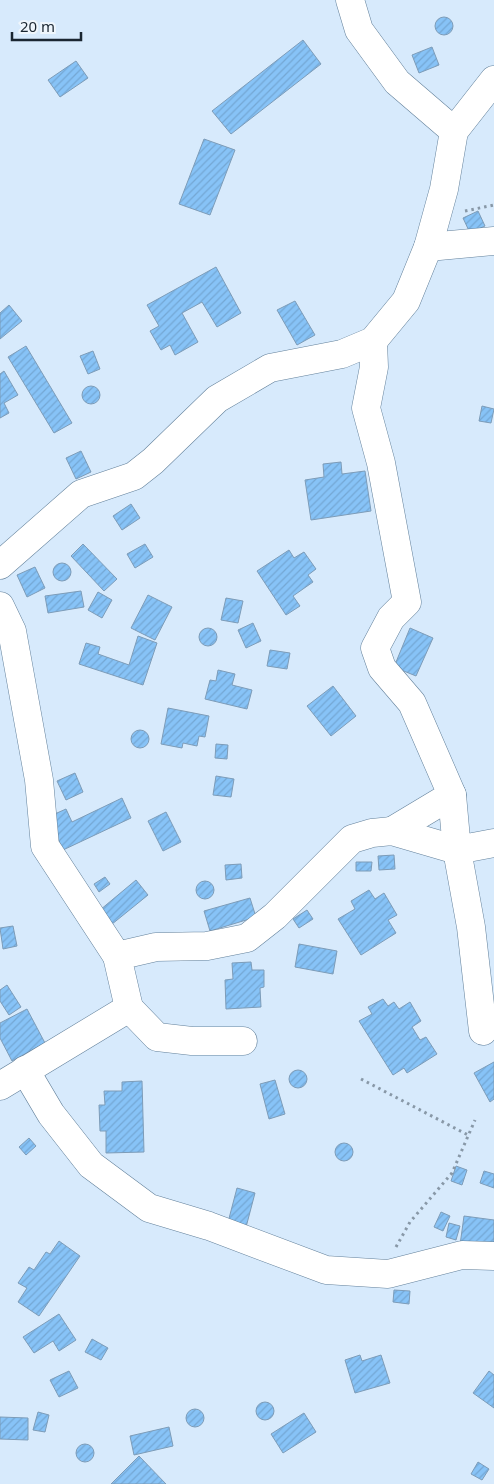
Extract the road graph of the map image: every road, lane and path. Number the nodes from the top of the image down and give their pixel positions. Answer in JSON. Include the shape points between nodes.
{"nodes":[{"id":1,"x":350,"y":0,"type":"edge"},
{"id":2,"x":494,"y":80,"type":"edge"},
{"id":3,"x":454,"y":131,"type":"junction"},
{"id":4,"x":494,"y":241,"type":"edge"},
{"id":5,"x":428,"y":247,"type":"junction"},
{"id":6,"x":373,"y":341,"type":"junction"},
{"id":7,"x":0,"y":565,"type":"edge"},
{"id":8,"x":0,"y":606,"type":"edge"},
{"id":9,"x":452,"y":795,"type":"junction"},
{"id":10,"x":392,"y":831,"type":"junction"},
{"id":11,"x":494,"y":843,"type":"edge"},
{"id":12,"x":457,"y":850,"type":"junction"},
{"id":13,"x":116,"y":956,"type":"junction"},
{"id":14,"x":129,"y":1008,"type":"junction"},
{"id":15,"x":483,"y":1031,"type":"dead end"},
{"id":16,"x":243,"y":1041,"type":"dead end"},
{"id":17,"x":25,"y":1070,"type":"junction"},
{"id":18,"x":361,"y":1079,"type":"dead end"},
{"id":19,"x":0,"y":1086,"type":"edge"},
{"id":20,"x":475,"y":1120,"type":"dead end"},
{"id":21,"x":468,"y":1135,"type":"junction"},
{"id":22,"x":494,"y":1256,"type":"edge"},
{"id":23,"x":380,"y":1273,"type":"junction"}],
"edges":[{"from":1,"to":3,"type":"street","via":[[359,30],[397,82]]},
{"from":2,"to":3,"type":"street"},
{"from":3,"to":5,"type":"street","via":[[444,190]]},
{"from":4,"to":5,"type":"street"},
{"from":5,"to":6,"type":"street","via":[[406,301]]},
{"from":6,"to":7,"type":"street","via":[[342,354],[270,368],[217,399],[134,476],[81,494]]},
{"from":6,"to":9,"type":"street","via":[[374,367],[366,408],[381,463],[407,602],[391,618],[375,648],[382,668],[412,702]]},
{"from":8,"to":13,"type":"street","via":[[12,631],[39,780],[45,846]]},
{"from":9,"to":10,"type":"street"},
{"from":9,"to":12,"type":"street"},
{"from":10,"to":12,"type":"street"},
{"from":10,"to":13,"type":"street","via":[[352,839],[275,916],[247,938],[207,946],[156,947]]},
{"from":11,"to":12,"type":"street"},
{"from":12,"to":15,"type":"street","via":[[471,927]]},
{"from":13,"to":14,"type":"street"},
{"from":14,"to":16,"type":"street","via":[[157,1036],[192,1041]]},
{"from":14,"to":17,"type":"street"},
{"from":17,"to":19,"type":"street"},
{"from":17,"to":23,"type":"street","via":[[51,1114],[91,1165],[149,1208],[209,1226],[326,1270]]},
{"from":18,"to":21,"type":"path"},
{"from":20,"to":21,"type":"path"},
{"from":21,"to":23,"type":"path","via":[[452,1173],[410,1222]]},
{"from":22,"to":23,"type":"street","via":[[462,1255],[388,1274]]}]}
